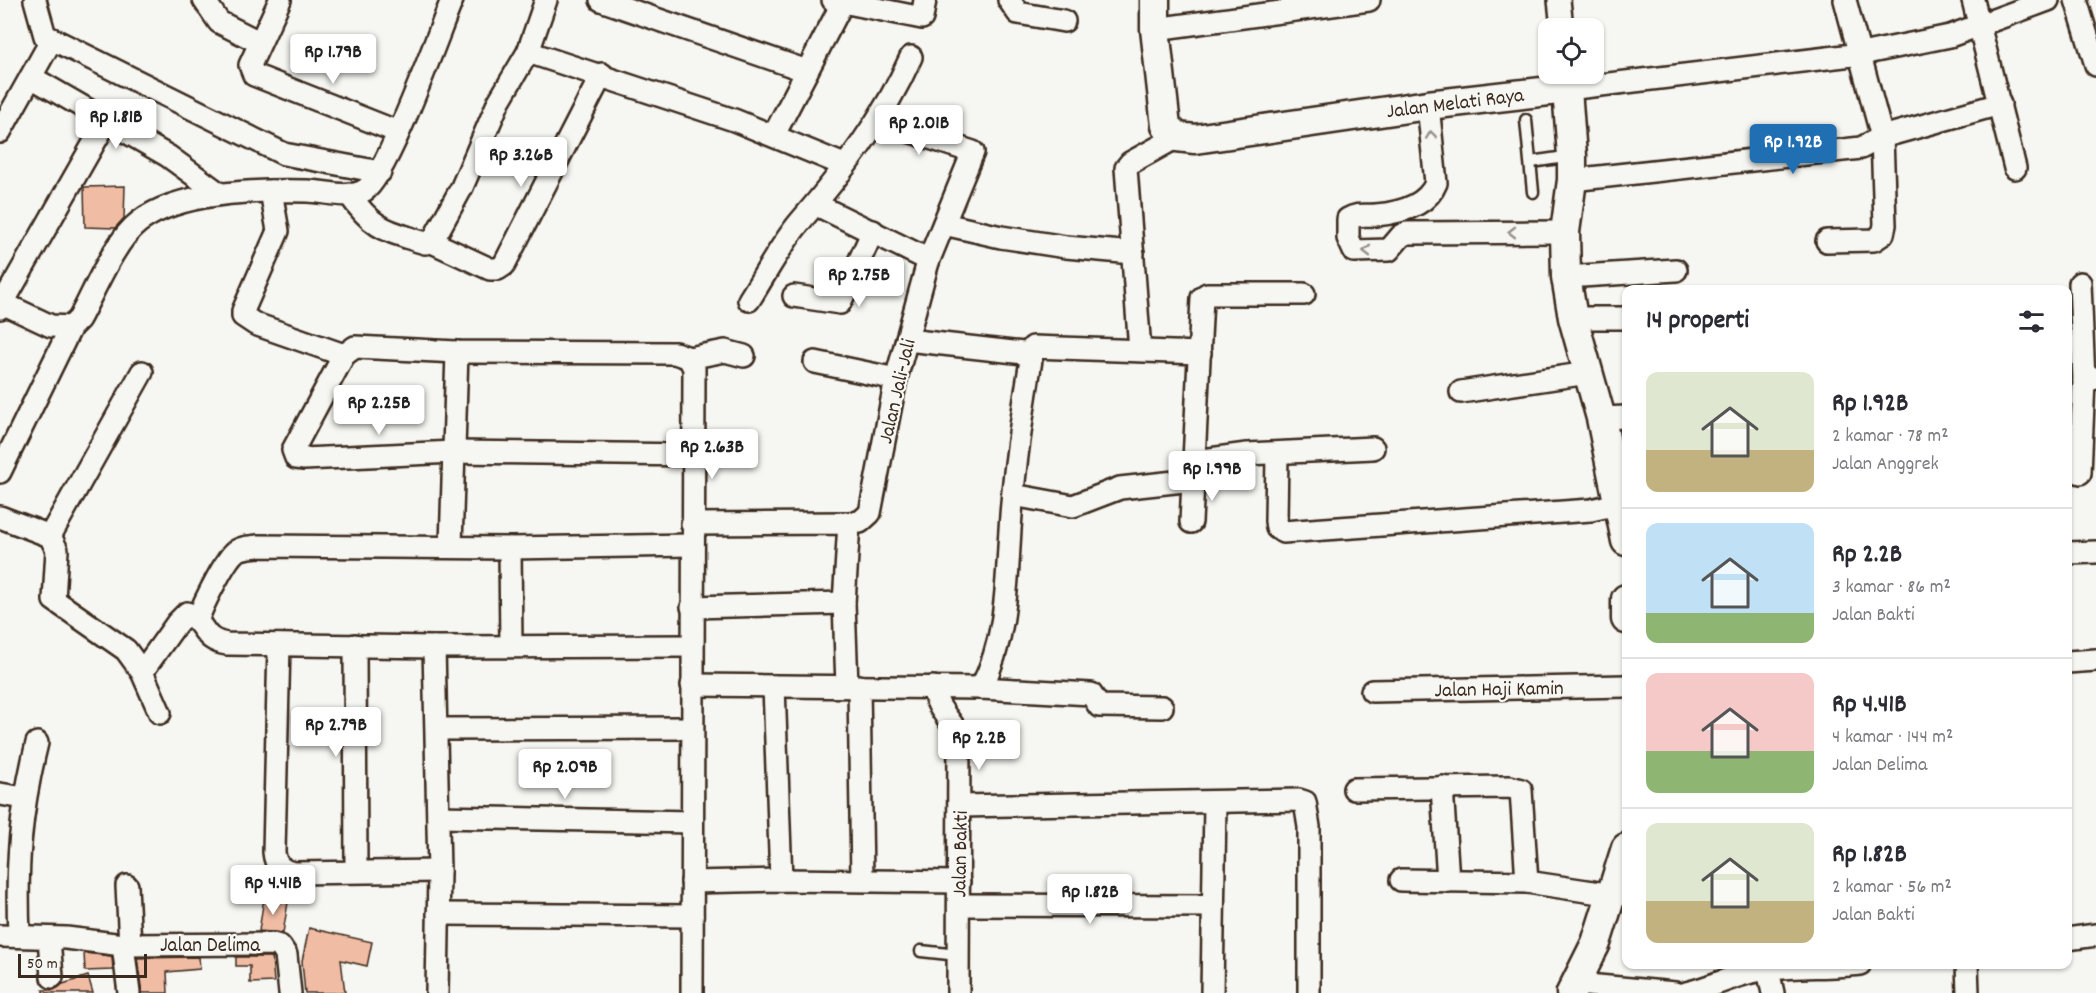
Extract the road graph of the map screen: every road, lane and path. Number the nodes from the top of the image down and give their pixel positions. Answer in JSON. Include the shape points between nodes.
{"nodes":[{"id":1,"x":35,"y":0,"type":"edge"},
{"id":2,"x":204,"y":0,"type":"edge"},
{"id":3,"x":280,"y":0,"type":"edge"},
{"id":4,"x":452,"y":0,"type":"edge"},
{"id":5,"x":546,"y":0,"type":"edge"},
{"id":6,"x":601,"y":0,"type":"edge"},
{"id":7,"x":924,"y":0,"type":"edge"},
{"id":8,"x":1009,"y":0,"type":"edge"},
{"id":9,"x":1155,"y":0,"type":"edge"},
{"id":10,"x":1369,"y":0,"type":"edge"},
{"id":11,"x":1559,"y":0,"type":"edge"},
{"id":12,"x":1845,"y":0,"type":"edge"},
{"id":13,"x":1973,"y":0,"type":"edge"},
{"id":14,"x":2048,"y":0,"type":"edge"},
{"id":15,"x":2076,"y":0,"type":"edge"},
{"id":16,"x":839,"y":1,"type":"edge"},
{"id":17,"x":1561,"y":18,"type":"edge"},
{"id":18,"x":1064,"y":21,"type":"dead end"},
{"id":19,"x":1979,"y":27,"type":"junction"},
{"id":20,"x":1155,"y":29,"type":"junction"},
{"id":21,"x":52,"y":39,"type":"junction"},
{"id":22,"x":259,"y":42,"type":"junction"},
{"id":23,"x":528,"y":51,"type":"junction"},
{"id":24,"x":1861,"y":54,"type":"junction"},
{"id":25,"x":911,"y":57,"type":"dead end"},
{"id":26,"x":2096,"y":65,"type":"edge"},
{"id":27,"x":807,"y":71,"type":"junction"},
{"id":28,"x":602,"y":74,"type":"junction"},
{"id":29,"x":31,"y":77,"type":"junction"},
{"id":30,"x":1604,"y":78,"type":"edge"},
{"id":31,"x":1550,"y":84,"type":"edge"},
{"id":32,"x":1567,"y":84,"type":"edge"},
{"id":33,"x":2000,"y":104,"type":"junction"},
{"id":34,"x":1428,"y":105,"type":"junction"},
{"id":35,"x":877,"y":120,"type":"junction"},
{"id":36,"x":1526,"y":120,"type":"dead end"},
{"id":37,"x":106,"y":122,"type":"junction"},
{"id":38,"x":778,"y":127,"type":"dead end"},
{"id":39,"x":0,"y":132,"type":"edge"},
{"id":40,"x":398,"y":132,"type":"junction"},
{"id":41,"x":1882,"y":137,"type":"junction"},
{"id":42,"x":1177,"y":138,"type":"junction"},
{"id":43,"x":1531,"y":162,"type":"junction"},
{"id":44,"x":844,"y":165,"type":"junction"},
{"id":45,"x":1572,"y":168,"type":"junction"},
{"id":46,"x":2014,"y":168,"type":"dead end"},
{"id":47,"x":380,"y":172,"type":"junction"},
{"id":48,"x":271,"y":191,"type":"junction"},
{"id":49,"x":1533,"y":192,"type":"dead end"},
{"id":50,"x":220,"y":194,"type":"junction"},
{"id":51,"x":349,"y":194,"type":"junction"},
{"id":52,"x":817,"y":205,"type":"junction"},
{"id":53,"x":944,"y":224,"type":"junction"},
{"id":54,"x":873,"y":231,"type":"junction"},
{"id":55,"x":1565,"y":232,"type":"junction"},
{"id":56,"x":1827,"y":241,"type":"dead end"},
{"id":57,"x":432,"y":242,"type":"junction"},
{"id":58,"x":1133,"y":253,"type":"junction"},
{"id":59,"x":928,"y":262,"type":"junction"},
{"id":60,"x":1676,"y":270,"type":"dead end"},
{"id":61,"x":1566,"y":277,"type":"junction"},
{"id":62,"x":2080,"y":283,"type":"dead end"},
{"id":63,"x":1304,"y":294,"type":"dead end"},
{"id":64,"x":794,"y":296,"type":"dead end"},
{"id":65,"x":749,"y":300,"type":"dead end"},
{"id":66,"x":1,"y":304,"type":"edge"},
{"id":67,"x":1573,"y":318,"type":"junction"},
{"id":68,"x":1622,"y":318,"type":"edge"},
{"id":69,"x":71,"y":327,"type":"junction"},
{"id":70,"x":907,"y":340,"type":"junction"},
{"id":71,"x":1140,"y":351,"type":"junction"},
{"id":72,"x":457,"y":352,"type":"junction"},
{"id":73,"x":1200,"y":353,"type":"junction"},
{"id":74,"x":1032,"y":354,"type":"junction"},
{"id":75,"x":344,"y":355,"type":"junction"},
{"id":76,"x":744,"y":356,"type":"dead end"},
{"id":77,"x":689,"y":358,"type":"junction"},
{"id":78,"x":815,"y":362,"type":"dead end"},
{"id":79,"x":142,"y":372,"type":"dead end"},
{"id":80,"x":1588,"y":373,"type":"junction"},
{"id":81,"x":896,"y":379,"type":"junction"},
{"id":82,"x":2090,"y":379,"type":"edge"},
{"id":83,"x":1461,"y":392,"type":"dead end"},
{"id":84,"x":1613,"y":417,"type":"edge"},
{"id":85,"x":1373,"y":448,"type":"dead end"},
{"id":86,"x":454,"y":452,"type":"junction"},
{"id":87,"x":1277,"y":453,"type":"junction"},
{"id":88,"x":693,"y":455,"type":"junction"},
{"id":89,"x":1194,"y":471,"type":"junction"},
{"id":90,"x":0,"y":472,"type":"edge"},
{"id":91,"x":2080,"y":473,"type":"dead end"},
{"id":92,"x":1013,"y":495,"type":"junction"},
{"id":93,"x":1618,"y":504,"type":"junction"},
{"id":94,"x":0,"y":517,"type":"edge"},
{"id":95,"x":1191,"y":522,"type":"dead end"},
{"id":96,"x":1622,"y":522,"type":"edge"},
{"id":97,"x":849,"y":523,"type":"junction"},
{"id":98,"x":692,"y":534,"type":"junction"},
{"id":99,"x":50,"y":536,"type":"junction"},
{"id":100,"x":452,"y":546,"type":"junction"},
{"id":101,"x":510,"y":548,"type":"junction"},
{"id":102,"x":2096,"y":552,"type":"edge"},
{"id":103,"x":2072,"y":553,"type":"edge"},
{"id":104,"x":844,"y":603,"type":"junction"},
{"id":105,"x":692,"y":607,"type":"junction"},
{"id":106,"x":198,"y":619,"type":"junction"},
{"id":107,"x":279,"y":645,"type":"junction"},
{"id":108,"x":355,"y":645,"type":"junction"},
{"id":109,"x":511,"y":645,"type":"junction"},
{"id":110,"x":692,"y":646,"type":"junction"},
{"id":111,"x":434,"y":647,"type":"junction"},
{"id":112,"x":2096,"y":660,"type":"edge"},
{"id":113,"x":2072,"y":662,"type":"edge"},
{"id":114,"x":142,"y":672,"type":"junction"},
{"id":115,"x":692,"y":686,"type":"junction"},
{"id":116,"x":774,"y":686,"type":"junction"},
{"id":117,"x":853,"y":686,"type":"junction"},
{"id":118,"x":1622,"y":686,"type":"edge"},
{"id":119,"x":933,"y":687,"type":"junction"},
{"id":120,"x":981,"y":688,"type":"junction"},
{"id":121,"x":1372,"y":691,"type":"dead end"},
{"id":122,"x":1162,"y":708,"type":"dead end"},
{"id":123,"x":160,"y":713,"type":"dead end"},
{"id":124,"x":436,"y":729,"type":"junction"},
{"id":125,"x":692,"y":729,"type":"junction"},
{"id":126,"x":37,"y":743,"type":"dead end"},
{"id":127,"x":1443,"y":787,"type":"junction"},
{"id":128,"x":1354,"y":789,"type":"dead end"},
{"id":129,"x":0,"y":794,"type":"edge"},
{"id":130,"x":24,"y":798,"type":"junction"},
{"id":131,"x":1215,"y":803,"type":"junction"},
{"id":132,"x":960,"y":806,"type":"junction"},
{"id":133,"x":438,"y":817,"type":"junction"},
{"id":134,"x":692,"y":822,"type":"junction"},
{"id":135,"x":1622,"y":861,"type":"edge"},
{"id":136,"x":356,"y":871,"type":"junction"},
{"id":137,"x":439,"y":871,"type":"junction"},
{"id":138,"x":781,"y":880,"type":"junction"},
{"id":139,"x":862,"y":880,"type":"junction"},
{"id":140,"x":1401,"y":880,"type":"dead end"},
{"id":141,"x":1448,"y":881,"type":"junction"},
{"id":142,"x":692,"y":882,"type":"junction"},
{"id":143,"x":959,"y":882,"type":"junction"},
{"id":144,"x":1527,"y":882,"type":"junction"},
{"id":145,"x":127,"y":886,"type":"dead end"},
{"id":146,"x":1612,"y":895,"type":"junction"},
{"id":147,"x":959,"y":905,"type":"junction"},
{"id":148,"x":1213,"y":906,"type":"junction"},
{"id":149,"x":438,"y":914,"type":"junction"},
{"id":150,"x":692,"y":916,"type":"junction"},
{"id":151,"x":9,"y":935,"type":"edge"},
{"id":152,"x":2096,"y":935,"type":"edge"},
{"id":153,"x":49,"y":938,"type":"junction"},
{"id":154,"x":2072,"y":938,"type":"edge"},
{"id":155,"x":126,"y":945,"type":"junction"},
{"id":156,"x":921,"y":951,"type":"dead end"},
{"id":157,"x":958,"y":955,"type":"junction"},
{"id":158,"x":1784,"y":969,"type":"edge"},
{"id":159,"x":1967,"y":969,"type":"edge"},
{"id":160,"x":1768,"y":970,"type":"junction"},
{"id":161,"x":52,"y":976,"type":"dead end"},
{"id":162,"x":1726,"y":986,"type":"edge"},
{"id":163,"x":1574,"y":989,"type":"edge"},
{"id":164,"x":129,"y":993,"type":"edge"},
{"id":165,"x":290,"y":993,"type":"edge"},
{"id":166,"x":437,"y":993,"type":"edge"},
{"id":167,"x":692,"y":993,"type":"edge"},
{"id":168,"x":957,"y":993,"type":"edge"},
{"id":169,"x":1212,"y":993,"type":"edge"},
{"id":170,"x":1309,"y":993,"type":"edge"},
{"id":171,"x":1675,"y":993,"type":"edge"},
{"id":172,"x":1686,"y":993,"type":"edge"},
{"id":173,"x":1773,"y":993,"type":"edge"},
{"id":174,"x":1968,"y":993,"type":"edge"}],
"edges":[{"from":1,"to":21,"type":"street","via":[[45,36]]},
{"from":2,"to":22,"type":"street","via":[[219,22]]},
{"from":3,"to":22,"type":"street"},
{"from":4,"to":40,"type":"street"},
{"from":5,"to":23,"type":"street"},
{"from":6,"to":27,"type":"street"},
{"from":7,"to":16,"type":"street","via":[[922,18]]},
{"from":8,"to":18,"type":"street","via":[[1018,13]]},
{"from":9,"to":20,"type":"street"},
{"from":10,"to":20,"type":"street"},
{"from":11,"to":17,"type":"street"},
{"from":12,"to":24,"type":"street"},
{"from":13,"to":19,"type":"street"},
{"from":14,"to":19,"type":"street","name":"Jalan Melati Raya"},
{"from":15,"to":26,"type":"street"},
{"from":16,"to":27,"type":"street"},
{"from":19,"to":24,"type":"street","name":"Jalan Melati Raya"},
{"from":19,"to":33,"type":"street"},
{"from":20,"to":42,"type":"street","via":[[1166,126]]},
{"from":21,"to":29,"type":"street"},
{"from":21,"to":47,"type":"street","via":[[284,154]]},
{"from":22,"to":40,"type":"street","via":[[250,65],[254,75]]},
{"from":23,"to":28,"type":"street"},
{"from":23,"to":57,"type":"street","via":[[499,101],[462,187]]},
{"from":24,"to":30,"type":"street","name":"Jalan Melati Raya"},
{"from":24,"to":41,"type":"street"},
{"from":25,"to":35,"type":"street"},
{"from":27,"to":38,"type":"street"},
{"from":28,"to":44,"type":"street","via":[[734,120]]},
{"from":28,"to":57,"type":"street","via":[[504,264],[490,269]]},
{"from":29,"to":37,"type":"street"},
{"from":29,"to":39,"type":"street"},
{"from":31,"to":34,"type":"street","name":"Jalan Melati Raya"},
{"from":32,"to":45,"type":"street"},
{"from":33,"to":41,"type":"street"},
{"from":33,"to":46,"type":"street"},
{"from":34,"to":42,"type":"street","name":"Jalan Melati Raya","via":[[1195,139]]},
{"from":55,"to":34,"type":"street","one_way":true,"via":[[1407,233],[1399,237],[1393,248],[1354,251],[1348,238],[1350,218],[1408,208],[1432,192],[1436,183]]},
{"from":35,"to":44,"type":"street"},
{"from":35,"to":53,"type":"street","name":"Jalan Jali-Jali","via":[[973,152]]},
{"from":36,"to":43,"type":"lane"},
{"from":37,"to":50,"type":"street","via":[[168,156]]},
{"from":37,"to":66,"type":"street"},
{"from":40,"to":47,"type":"street"},
{"from":41,"to":45,"type":"street","via":[[1861,148]]},
{"from":41,"to":56,"type":"street","via":[[1883,234],[1874,240]]},
{"from":42,"to":58,"type":"street","via":[[1126,168]]},
{"from":43,"to":45,"type":"lane"},
{"from":43,"to":49,"type":"lane"},
{"from":44,"to":52,"type":"street"},
{"from":45,"to":55,"type":"street"},
{"from":47,"to":51,"type":"street","via":[[365,191]]},
{"from":48,"to":50,"type":"street"},
{"from":48,"to":51,"type":"street"},
{"from":48,"to":75,"type":"street","via":[[278,231],[243,316],[255,324]]},
{"from":50,"to":69,"type":"street","via":[[186,201],[139,222]]},
{"from":51,"to":57,"type":"street","via":[[378,228]]},
{"from":52,"to":54,"type":"street"},
{"from":52,"to":65,"type":"street","via":[[799,224]]},
{"from":53,"to":58,"type":"street","via":[[1066,247]]},
{"from":53,"to":59,"type":"street","name":"Jalan Jali-Jali"},
{"from":54,"to":59,"type":"street"},
{"from":54,"to":64,"type":"street","via":[[840,303]]},
{"from":55,"to":61,"type":"street"},
{"from":58,"to":71,"type":"street"},
{"from":59,"to":70,"type":"street","name":"Jalan Jali-Jali"},
{"from":60,"to":61,"type":"street"},
{"from":61,"to":67,"type":"street"},
{"from":62,"to":82,"type":"street"},
{"from":63,"to":73,"type":"street","via":[[1207,294],[1200,308]]},
{"from":66,"to":69,"type":"street","via":[[51,326]]},
{"from":67,"to":68,"type":"street"},
{"from":67,"to":80,"type":"street"},
{"from":69,"to":90,"type":"street"},
{"from":70,"to":74,"type":"street"},
{"from":70,"to":81,"type":"street","name":"Jalan Jali-Jali"},
{"from":71,"to":73,"type":"street"},
{"from":71,"to":74,"type":"street","via":[[1033,347]]},
{"from":72,"to":75,"type":"street","via":[[359,347]]},
{"from":72,"to":77,"type":"street","via":[[675,353]]},
{"from":72,"to":86,"type":"street"},
{"from":73,"to":89,"type":"street"},
{"from":74,"to":92,"type":"street"},
{"from":75,"to":86,"type":"street","via":[[296,442],[296,458]]},
{"from":76,"to":77,"type":"street","via":[[725,351]]},
{"from":77,"to":88,"type":"street","via":[[694,368]]},
{"from":78,"to":81,"type":"street"},
{"from":79,"to":99,"type":"street"},
{"from":80,"to":83,"type":"street"},
{"from":80,"to":84,"type":"street"},
{"from":81,"to":97,"type":"street","name":"Jalan Jali-Jali","via":[[870,513],[860,522]]},
{"from":82,"to":91,"type":"street"},
{"from":84,"to":93,"type":"street"},
{"from":85,"to":87,"type":"street"},
{"from":86,"to":88,"type":"street"},
{"from":86,"to":100,"type":"street"},
{"from":87,"to":89,"type":"street"},
{"from":87,"to":93,"type":"street","via":[[1276,521],[1283,532],[1590,510]]},
{"from":88,"to":98,"type":"street"},
{"from":89,"to":92,"type":"street","via":[[1120,488],[1073,506]]},
{"from":89,"to":95,"type":"street"},
{"from":92,"to":120,"type":"street","via":[[1006,601],[997,646]]},
{"from":93,"to":96,"type":"street"},
{"from":94,"to":99,"type":"street"},
{"from":97,"to":98,"type":"street"},
{"from":97,"to":104,"type":"street"},
{"from":98,"to":101,"type":"street"},
{"from":98,"to":105,"type":"street"},
{"from":99,"to":114,"type":"street","via":[[57,550],[54,600],[126,650]]},
{"from":100,"to":101,"type":"street"},
{"from":100,"to":106,"type":"street","via":[[243,548],[233,553]]},
{"from":101,"to":109,"type":"street"},
{"from":102,"to":103,"type":"street"},
{"from":104,"to":105,"type":"street"},
{"from":104,"to":117,"type":"street"},
{"from":105,"to":110,"type":"street"},
{"from":106,"to":107,"type":"street","via":[[214,642]]},
{"from":106,"to":114,"type":"street","via":[[184,615]]},
{"from":107,"to":108,"type":"street"},
{"from":107,"to":136,"type":"street","via":[[274,860],[280,868],[295,873]]},
{"from":108,"to":111,"type":"street"},
{"from":108,"to":136,"type":"street"},
{"from":109,"to":110,"type":"street"},
{"from":109,"to":111,"type":"street"},
{"from":110,"to":115,"type":"street"},
{"from":111,"to":124,"type":"street"},
{"from":112,"to":113,"type":"street"},
{"from":114,"to":123,"type":"street"},
{"from":115,"to":116,"type":"street"},
{"from":115,"to":125,"type":"street"},
{"from":116,"to":117,"type":"street"},
{"from":116,"to":138,"type":"street"},
{"from":117,"to":119,"type":"street"},
{"from":117,"to":139,"type":"street"},
{"from":118,"to":121,"type":"street","name":"Jalan Haji Kamin"},
{"from":119,"to":120,"type":"street"},
{"from":119,"to":132,"type":"street","name":"Jalan Bakti","via":[[939,709],[959,735]]},
{"from":120,"to":122,"type":"street","via":[[1091,694],[1099,706]]},
{"from":124,"to":125,"type":"street"},
{"from":124,"to":133,"type":"street"},
{"from":125,"to":134,"type":"street"},
{"from":126,"to":130,"type":"street"},
{"from":127,"to":128,"type":"street"},
{"from":127,"to":141,"type":"street"},
{"from":127,"to":144,"type":"street","via":[[1521,790]]},
{"from":129,"to":130,"type":"street"},
{"from":130,"to":151,"type":"street"},
{"from":131,"to":132,"type":"street"},
{"from":131,"to":148,"type":"street"},
{"from":131,"to":170,"type":"street","via":[[1299,800],[1308,807]]},
{"from":132,"to":143,"type":"street","name":"Jalan Bakti"},
{"from":133,"to":134,"type":"street"},
{"from":133,"to":137,"type":"street"},
{"from":134,"to":142,"type":"street"},
{"from":135,"to":146,"type":"street"},
{"from":136,"to":137,"type":"street"},
{"from":137,"to":149,"type":"street"},
{"from":138,"to":139,"type":"street"},
{"from":138,"to":142,"type":"street"},
{"from":139,"to":143,"type":"street"},
{"from":140,"to":141,"type":"street"},
{"from":141,"to":144,"type":"street"},
{"from":142,"to":150,"type":"street"},
{"from":143,"to":147,"type":"street","name":"Jalan Bakti"},
{"from":144,"to":146,"type":"street"},
{"from":145,"to":155,"type":"street"},
{"from":146,"to":163,"type":"street","via":[[1596,943]]},
{"from":147,"to":148,"type":"street"},
{"from":147,"to":157,"type":"street","name":"Jalan Bakti"},
{"from":148,"to":169,"type":"street"},
{"from":149,"to":150,"type":"street"},
{"from":149,"to":166,"type":"street"},
{"from":150,"to":167,"type":"street"},
{"from":151,"to":153,"type":"street","name":"Jalan Delima"},
{"from":152,"to":154,"type":"street"},
{"from":153,"to":155,"type":"street","name":"Jalan Delima"},
{"from":153,"to":161,"type":"street"},
{"from":155,"to":164,"type":"street"},
{"from":155,"to":165,"type":"street","name":"Jalan Delima","via":[[280,946],[286,955]]},
{"from":156,"to":157,"type":"lane"},
{"from":157,"to":168,"type":"street","name":"Jalan Bakti"},
{"from":158,"to":160,"type":"street"},
{"from":159,"to":174,"type":"street"},
{"from":160,"to":162,"type":"street"},
{"from":160,"to":173,"type":"street"},
{"from":162,"to":172,"type":"street"},
{"from":163,"to":171,"type":"street"}]}
